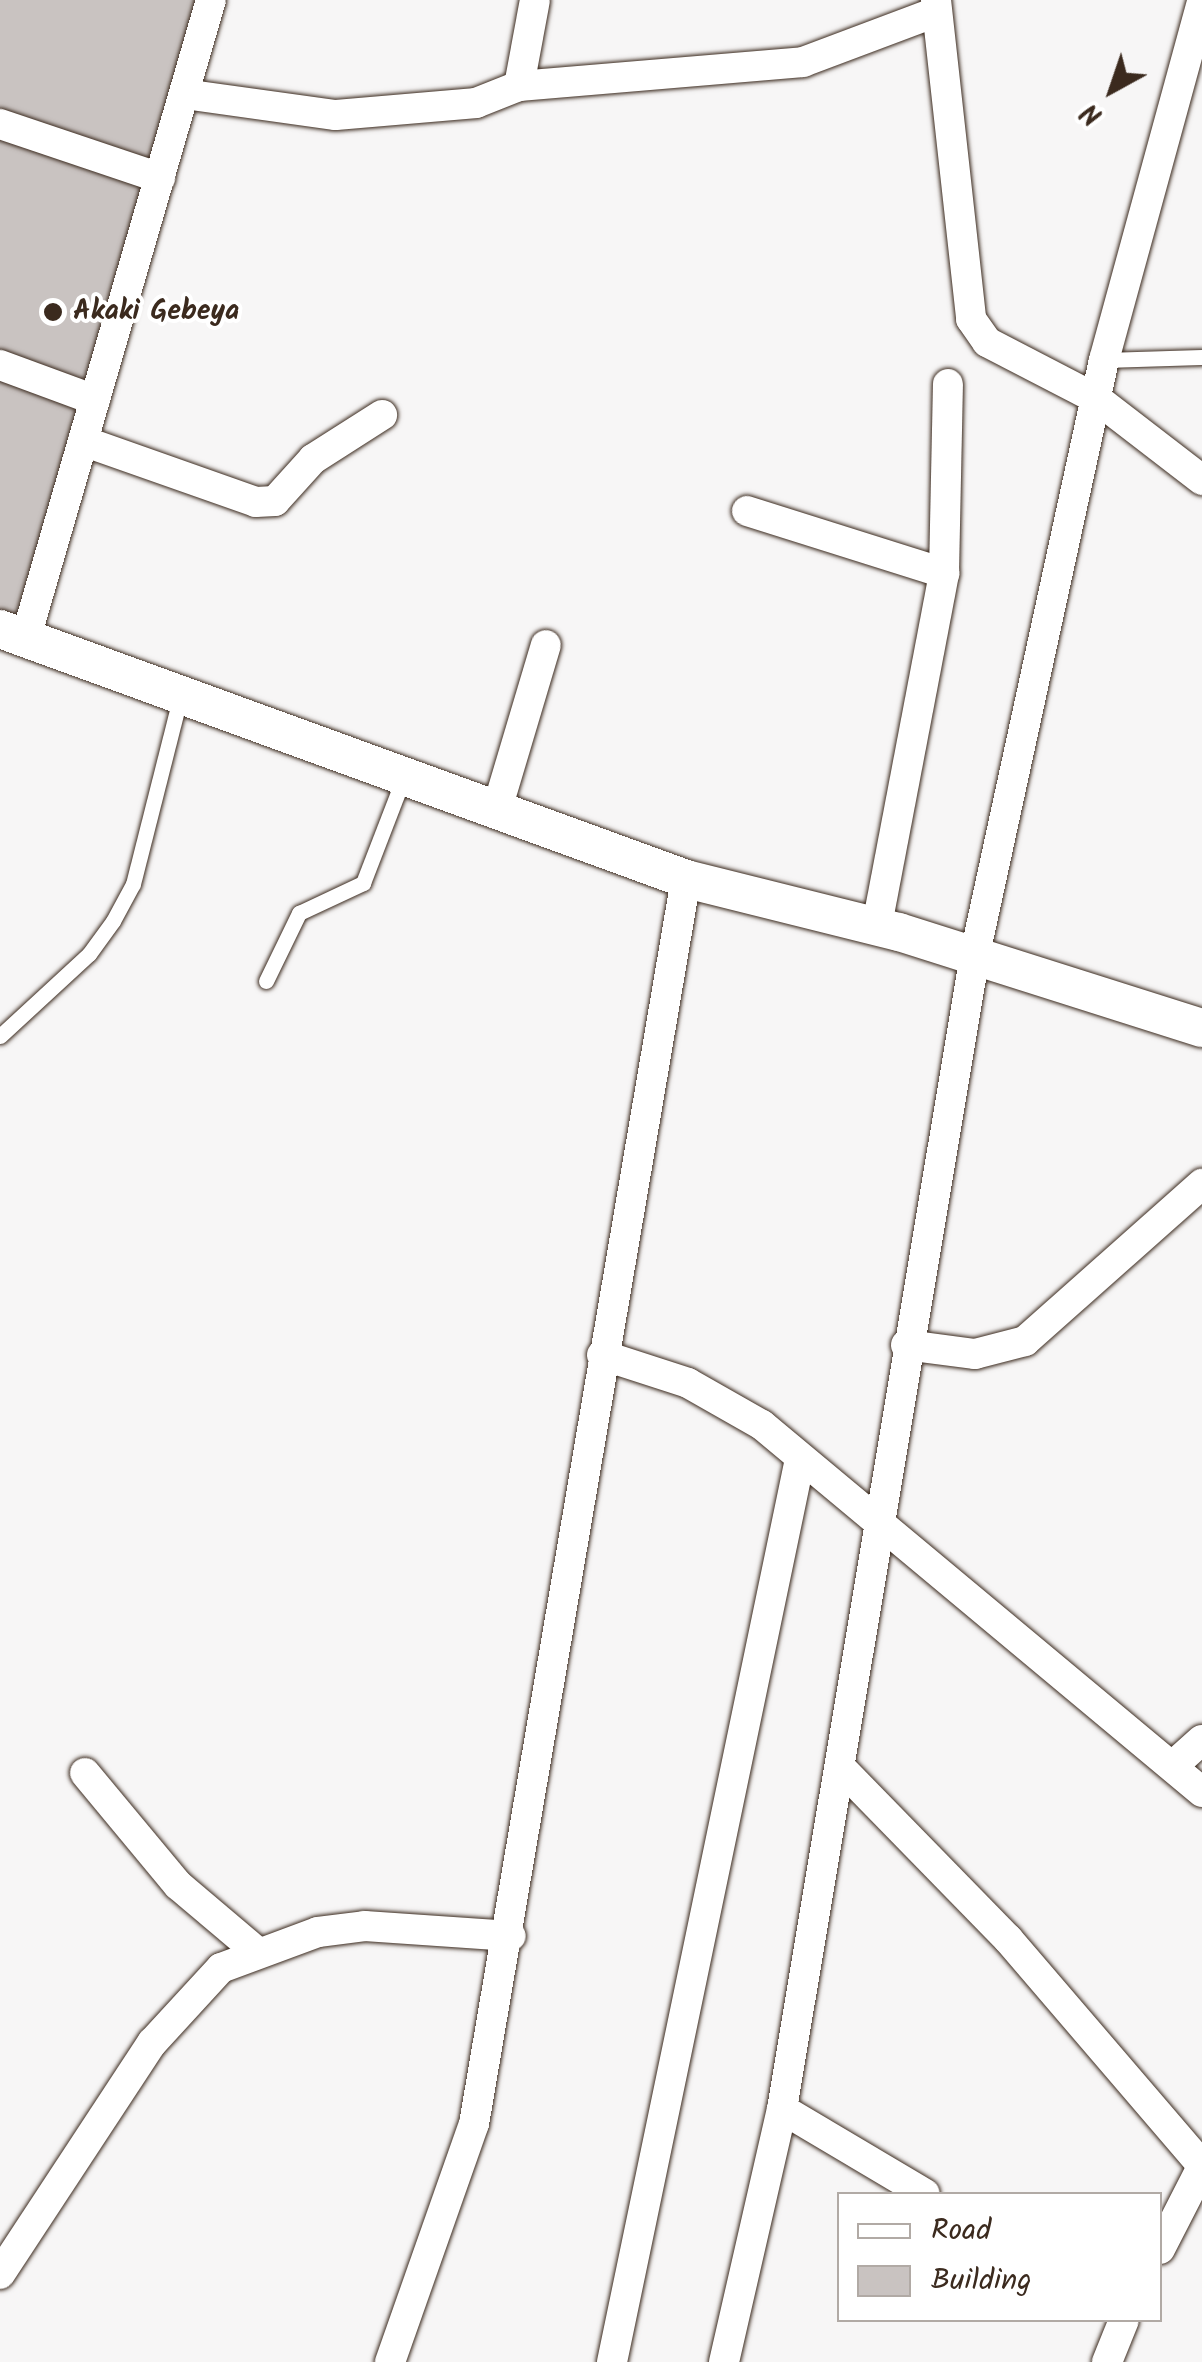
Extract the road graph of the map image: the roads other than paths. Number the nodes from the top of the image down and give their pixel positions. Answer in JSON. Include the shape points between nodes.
{"nodes":[{"id":1,"x":211,"y":0,"type":"edge"},
{"id":2,"x":535,"y":0,"type":"edge"},
{"id":3,"x":1202,"y":1,"type":"edge"},
{"id":4,"x":936,"y":6,"type":"edge"},
{"id":5,"x":1197,"y":39,"type":"edge"},
{"id":6,"x":519,"y":86,"type":"junction"},
{"id":7,"x":184,"y":94,"type":"junction"},
{"id":8,"x":0,"y":124,"type":"edge"},
{"id":9,"x":160,"y":178,"type":"junction"},
{"id":10,"x":1202,"y":357,"type":"edge"},
{"id":11,"x":1104,"y":360,"type":"junction"},
{"id":12,"x":0,"y":365,"type":"edge"},
{"id":13,"x":948,"y":384,"type":"dead end"},
{"id":14,"x":1096,"y":399,"type":"junction"},
{"id":15,"x":95,"y":400,"type":"junction"},
{"id":16,"x":382,"y":416,"type":"dead end"},
{"id":17,"x":83,"y":440,"type":"junction"},
{"id":18,"x":1202,"y":480,"type":"edge"},
{"id":19,"x":747,"y":511,"type":"dead end"},
{"id":20,"x":944,"y":572,"type":"junction"},
{"id":21,"x":13,"y":633,"type":"edge"},
{"id":22,"x":546,"y":645,"type":"dead end"},
{"id":23,"x":181,"y":692,"type":"junction"},
{"id":24,"x":405,"y":774,"type":"junction"},
{"id":25,"x":497,"y":808,"type":"junction"},
{"id":26,"x":686,"y":879,"type":"junction"},
{"id":27,"x":876,"y":925,"type":"junction"},
{"id":28,"x":975,"y":954,"type":"junction"},
{"id":29,"x":266,"y":981,"type":"dead end"},
{"id":30,"x":1202,"y":1028,"type":"edge"},
{"id":31,"x":0,"y":1036,"type":"edge"},
{"id":32,"x":1202,"y":1184,"type":"edge"},
{"id":33,"x":906,"y":1345,"type":"junction"},
{"id":34,"x":602,"y":1355,"type":"junction"},
{"id":35,"x":800,"y":1459,"type":"junction"},
{"id":36,"x":877,"y":1521,"type":"junction"},
{"id":37,"x":1202,"y":1740,"type":"edge"},
{"id":38,"x":1175,"y":1764,"type":"junction"},
{"id":39,"x":841,"y":1768,"type":"junction"},
{"id":40,"x":85,"y":1773,"type":"dead end"},
{"id":41,"x":1202,"y":1792,"type":"edge"},
{"id":42,"x":511,"y":1936,"type":"junction"},
{"id":43,"x":255,"y":1950,"type":"junction"},
{"id":44,"x":782,"y":2108,"type":"junction"},
{"id":45,"x":1202,"y":2166,"type":"edge"},
{"id":46,"x":921,"y":2192,"type":"edge"},
{"id":47,"x":1162,"y":2245,"type":"edge"},
{"id":48,"x":0,"y":2274,"type":"edge"},
{"id":49,"x":1123,"y":2322,"type":"edge"},
{"id":50,"x":396,"y":2361,"type":"edge"},
{"id":51,"x":612,"y":2362,"type":"edge"},
{"id":52,"x":724,"y":2362,"type":"edge"},
{"id":53,"x":1106,"y":2362,"type":"edge"}],
"edges":[{"from":1,"to":7,"type":"street"},
{"from":2,"to":6,"type":"street"},
{"from":3,"to":5,"type":"street"},
{"from":4,"to":6,"type":"street","via":[[802,62]]},
{"from":4,"to":14,"type":"street","via":[[971,319],[987,342]]},
{"from":5,"to":11,"type":"street"},
{"from":6,"to":7,"type":"street","via":[[426,112],[336,115]]},
{"from":7,"to":9,"type":"street"},
{"from":8,"to":9,"type":"street"},
{"from":9,"to":15,"type":"street"},
{"from":10,"to":11,"type":"lane"},
{"from":11,"to":14,"type":"street"},
{"from":12,"to":15,"type":"street"},
{"from":13,"to":20,"type":"street"},
{"from":14,"to":18,"type":"street"},
{"from":14,"to":28,"type":"street"},
{"from":15,"to":17,"type":"street"},
{"from":16,"to":17,"type":"street","via":[[312,460],[275,501],[256,502]]},
{"from":17,"to":21,"type":"street"},
{"from":19,"to":20,"type":"street"},
{"from":20,"to":27,"type":"street"},
{"from":21,"to":23,"type":"street"},
{"from":22,"to":25,"type":"street"},
{"from":23,"to":24,"type":"street"},
{"from":23,"to":31,"type":"lane","via":[[126,896],[89,954]]},
{"from":24,"to":25,"type":"street"},
{"from":24,"to":29,"type":"lane","via":[[364,883],[299,913]]},
{"from":25,"to":26,"type":"street"},
{"from":26,"to":27,"type":"street"},
{"from":26,"to":34,"type":"street"},
{"from":27,"to":28,"type":"street"},
{"from":28,"to":30,"type":"street"},
{"from":28,"to":33,"type":"street"},
{"from":32,"to":33,"type":"street","via":[[1026,1341],[975,1354]]},
{"from":33,"to":36,"type":"street"},
{"from":34,"to":35,"type":"street","via":[[724,1401]]},
{"from":34,"to":42,"type":"street","via":[[554,1625]]},
{"from":35,"to":36,"type":"street"},
{"from":35,"to":51,"type":"street"},
{"from":36,"to":38,"type":"street"},
{"from":36,"to":39,"type":"street"},
{"from":37,"to":38,"type":"street"},
{"from":38,"to":41,"type":"street"},
{"from":39,"to":44,"type":"street"},
{"from":39,"to":45,"type":"street","via":[[1008,1939]]},
{"from":40,"to":43,"type":"street","via":[[178,1885]]},
{"from":42,"to":43,"type":"street","via":[[366,1926]]},
{"from":42,"to":50,"type":"street","via":[[474,2124]]},
{"from":43,"to":48,"type":"street","via":[[221,1968],[152,2044]]},
{"from":44,"to":46,"type":"street"},
{"from":44,"to":52,"type":"street"},
{"from":45,"to":47,"type":"street"},
{"from":49,"to":53,"type":"street"}]}
